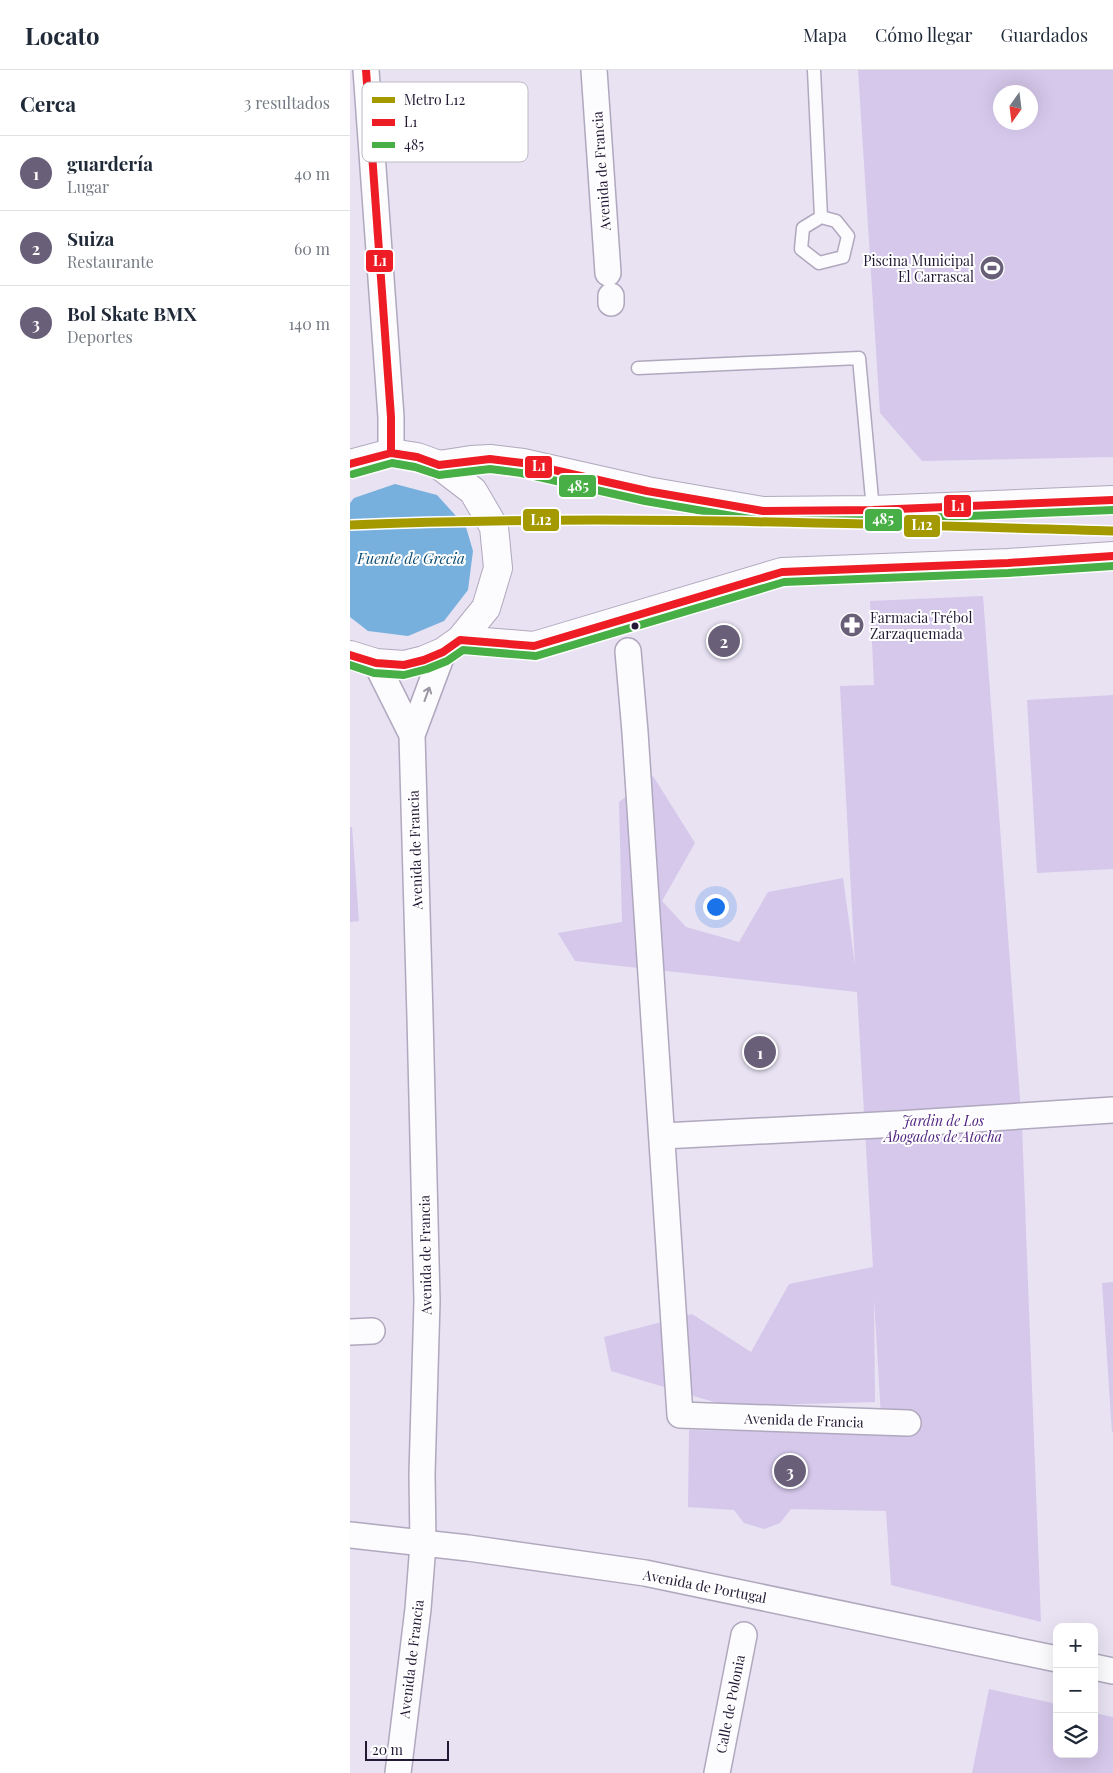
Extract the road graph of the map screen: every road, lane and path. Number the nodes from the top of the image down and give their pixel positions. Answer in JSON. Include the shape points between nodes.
{"nodes":[{"id":1,"x":594,"y":70,"type":"edge"},
{"id":2,"x":814,"y":70,"type":"edge"},
{"id":3,"x":373,"y":162,"type":"edge"},
{"id":4,"x":821,"y":217,"type":"dead end"},
{"id":5,"x":610,"y":290,"type":"dead end"},
{"id":6,"x":638,"y":368,"type":"dead end"},
{"id":7,"x":391,"y":453,"type":"junction"},
{"id":8,"x":350,"y":464,"type":"edge"},
{"id":9,"x":439,"y":465,"type":"junction"},
{"id":10,"x":1113,"y":500,"type":"edge"},
{"id":11,"x":873,"y":510,"type":"junction"},
{"id":12,"x":1113,"y":556,"type":"edge"},
{"id":13,"x":451,"y":646,"type":"junction"},
{"id":14,"x":628,"y":651,"type":"dead end"},
{"id":15,"x":350,"y":655,"type":"edge"},
{"id":16,"x":376,"y":663,"type":"junction"},
{"id":17,"x":412,"y":735,"type":"junction"},
{"id":18,"x":1113,"y":1110,"type":"edge"},
{"id":19,"x":662,"y":1136,"type":"junction"},
{"id":20,"x":908,"y":1423,"type":"dead end"},
{"id":21,"x":350,"y":1535,"type":"edge"},
{"id":22,"x":423,"y":1544,"type":"junction"},
{"id":23,"x":744,"y":1635,"type":"dead end"},
{"id":24,"x":1053,"y":1658,"type":"edge"},
{"id":25,"x":1098,"y":1668,"type":"edge"},
{"id":26,"x":1113,"y":1671,"type":"edge"},
{"id":27,"x":398,"y":1773,"type":"edge"},
{"id":28,"x":717,"y":1773,"type":"edge"}],
"edges":[{"from":1,"to":5,"type":"street","name":"Avenida de Francia"},
{"from":2,"to":4,"type":"lane"},
{"from":3,"to":7,"type":"street"},
{"from":6,"to":11,"type":"lane","via":[[859,358]]},
{"from":7,"to":8,"type":"main road"},
{"from":7,"to":9,"type":"main road"},
{"from":9,"to":11,"type":"main road","via":[[490,459],[523,463],[647,491],[764,511]]},
{"from":9,"to":13,"type":"main road","via":[[473,490],[494,527],[498,568],[486,608]]},
{"from":10,"to":11,"type":"main road"},
{"from":12,"to":13,"type":"main road","via":[[782,572],[534,646]]},
{"from":13,"to":16,"type":"main road","via":[[404,665]]},
{"from":17,"to":13,"type":"street","name":"Avenida de Francia","one_way":true},
{"from":14,"to":19,"type":"street","name":"Avenida de Francia"},
{"from":15,"to":16,"type":"main road"},
{"from":16,"to":17,"type":"street","name":"Avenida de Francia"},
{"from":17,"to":22,"type":"street","name":"Avenida de Francia","via":[[427,1292]]},
{"from":18,"to":19,"type":"street"},
{"from":19,"to":20,"type":"street","name":"Avenida de Francia","via":[[680,1415]]},
{"from":21,"to":22,"type":"street","name":"Avenida de Portugal"},
{"from":22,"to":24,"type":"street","name":"Avenida de Portugal","via":[[645,1573]]},
{"from":22,"to":27,"type":"street","name":"Avenida de Francia"},
{"from":23,"to":28,"type":"street","name":"Calle de Polonia"},
{"from":25,"to":26,"type":"street"}]}
